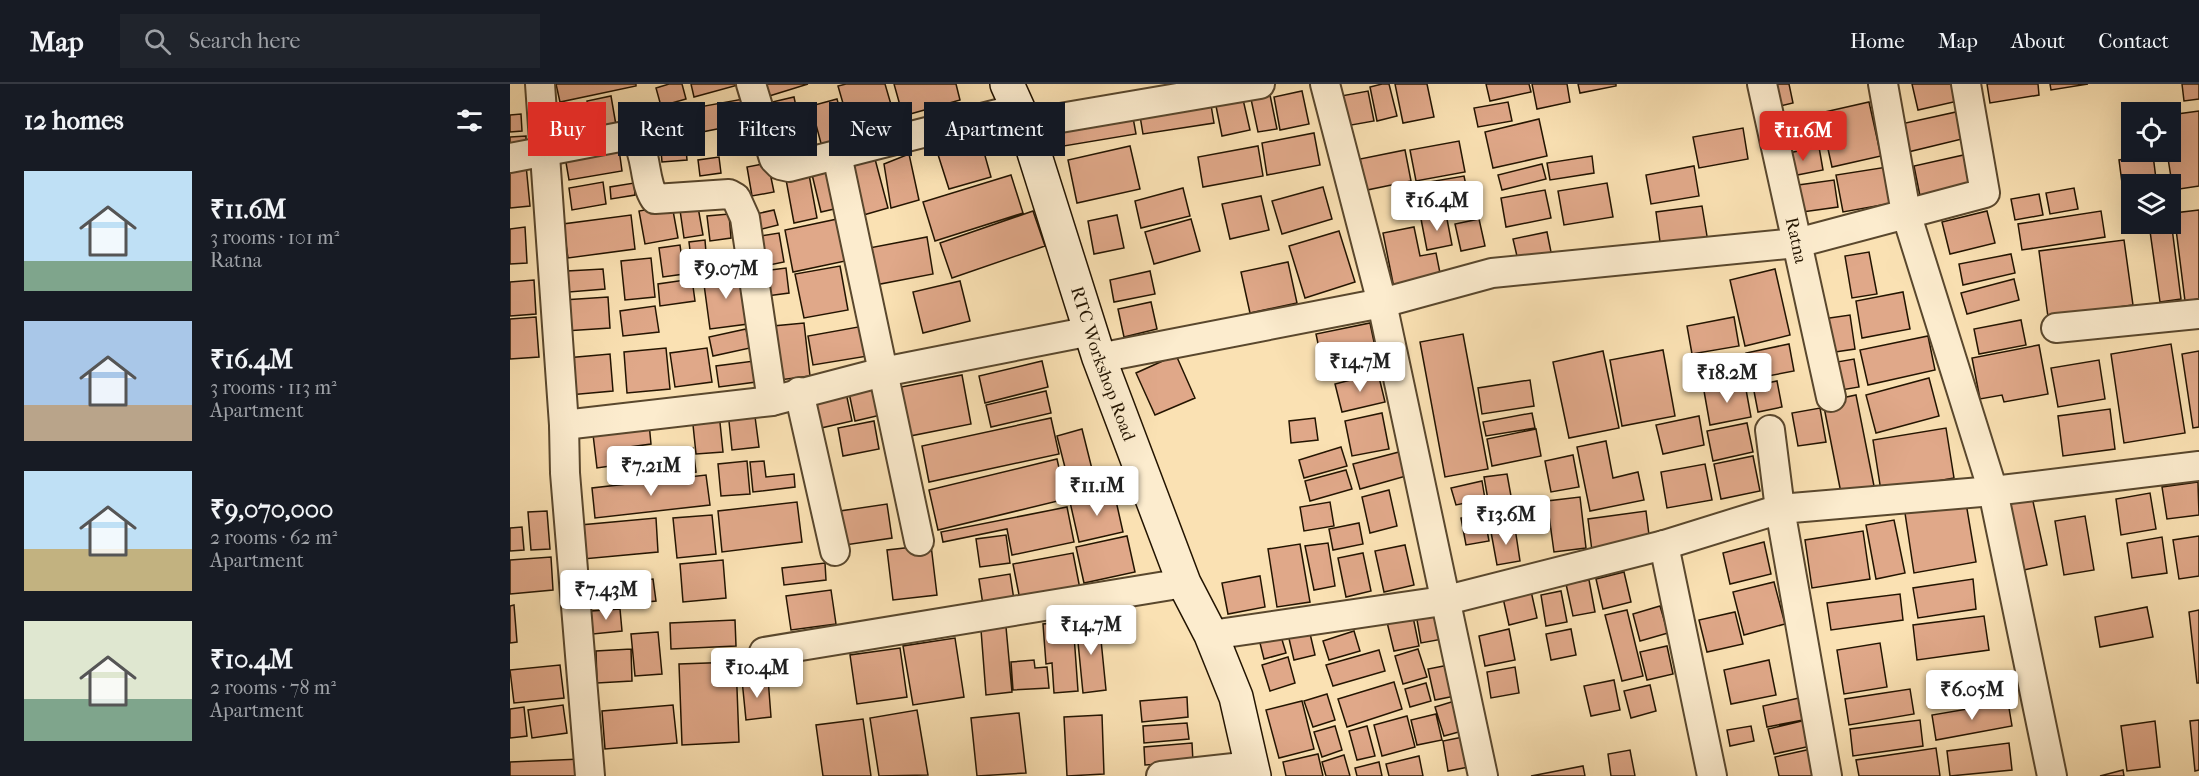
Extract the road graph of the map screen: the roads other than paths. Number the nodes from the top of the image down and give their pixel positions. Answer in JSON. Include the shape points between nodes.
{"nodes":[{"id":1,"x":540,"y":84,"type":"edge"},
{"id":2,"x":752,"y":84,"type":"edge"},
{"id":3,"x":1260,"y":84,"type":"edge"},
{"id":4,"x":1325,"y":84,"type":"edge"},
{"id":5,"x":1762,"y":84,"type":"edge"},
{"id":6,"x":1882,"y":84,"type":"edge"},
{"id":7,"x":1966,"y":84,"type":"edge"},
{"id":8,"x":541,"y":102,"type":"edge"},
{"id":9,"x":1060,"y":102,"type":"edge"},
{"id":10,"x":606,"y":140,"type":"edge"},
{"id":11,"x":528,"y":155,"type":"edge"},
{"id":12,"x":543,"y":156,"type":"edge"},
{"id":13,"x":833,"y":156,"type":"edge"},
{"id":14,"x":837,"y":156,"type":"edge"},
{"id":15,"x":1033,"y":156,"type":"edge"},
{"id":16,"x":510,"y":158,"type":"edge"},
{"id":17,"x":1906,"y":213,"type":"junction"},
{"id":18,"x":1797,"y":243,"type":"junction"},
{"id":19,"x":1382,"y":303,"type":"junction"},
{"id":20,"x":2199,"y":314,"type":"edge"},
{"id":21,"x":2055,"y":328,"type":"dead end"},
{"id":22,"x":1095,"y":345,"type":"junction"},
{"id":23,"x":883,"y":372,"type":"junction"},
{"id":24,"x":799,"y":392,"type":"junction"},
{"id":25,"x":1831,"y":397,"type":"dead end"},
{"id":26,"x":772,"y":401,"type":"junction"},
{"id":27,"x":564,"y":425,"type":"junction"},
{"id":28,"x":1770,"y":430,"type":"dead end"},
{"id":29,"x":2199,"y":466,"type":"edge"},
{"id":30,"x":1993,"y":491,"type":"junction"},
{"id":31,"x":1780,"y":509,"type":"junction"},
{"id":32,"x":919,"y":541,"type":"dead end"},
{"id":33,"x":1664,"y":545,"type":"junction"},
{"id":34,"x":835,"y":551,"type":"dead end"},
{"id":35,"x":1184,"y":583,"type":"junction"},
{"id":36,"x":1443,"y":601,"type":"junction"},
{"id":37,"x":1212,"y":635,"type":"junction"},
{"id":38,"x":764,"y":652,"type":"dead end"},
{"id":39,"x":1253,"y":771,"type":"edge"},
{"id":40,"x":590,"y":776,"type":"edge"},
{"id":41,"x":1161,"y":776,"type":"edge"},
{"id":42,"x":1482,"y":776,"type":"edge"},
{"id":43,"x":1712,"y":776,"type":"edge"},
{"id":44,"x":1827,"y":776,"type":"edge"},
{"id":45,"x":2052,"y":776,"type":"edge"}],
"edges":[{"from":1,"to":8,"type":"street"},
{"from":2,"to":13,"type":"street","via":[[774,159],[780,165],[789,167]]},
{"from":3,"to":9,"type":"street"},
{"from":4,"to":19,"type":"street"},
{"from":5,"to":18,"type":"street","name":"Ratna"},
{"from":6,"to":17,"type":"street"},
{"from":7,"to":17,"type":"street","via":[[1985,193]]},
{"from":10,"to":26,"type":"street","via":[[635,137],[641,145],[655,199],[729,194],[736,198],[745,218]]},
{"from":11,"to":16,"type":"street"},
{"from":12,"to":27,"type":"street"},
{"from":14,"to":23,"type":"street"},
{"from":15,"to":22,"type":"street","name":"RTC Workshop Road"},
{"from":17,"to":18,"type":"street"},
{"from":17,"to":30,"type":"street"},
{"from":18,"to":19,"type":"street","via":[[1492,273]]},
{"from":18,"to":25,"type":"street","name":"Ratna"},
{"from":19,"to":22,"type":"street"},
{"from":19,"to":36,"type":"street"},
{"from":20,"to":21,"type":"street"},
{"from":22,"to":23,"type":"street"},
{"from":22,"to":35,"type":"street","name":"RTC Workshop Road"},
{"from":23,"to":24,"type":"street"},
{"from":23,"to":32,"type":"street"},
{"from":24,"to":26,"type":"street"},
{"from":24,"to":34,"type":"street"},
{"from":26,"to":27,"type":"street"},
{"from":27,"to":40,"type":"street"},
{"from":28,"to":31,"type":"street"},
{"from":29,"to":30,"type":"street"},
{"from":30,"to":31,"type":"street"},
{"from":30,"to":45,"type":"street"},
{"from":31,"to":33,"type":"street"},
{"from":31,"to":44,"type":"street"},
{"from":33,"to":36,"type":"street"},
{"from":33,"to":43,"type":"street"},
{"from":35,"to":37,"type":"street","name":"RTC Workshop Road"},
{"from":35,"to":38,"type":"street"},
{"from":36,"to":37,"type":"street"},
{"from":36,"to":42,"type":"street"},
{"from":37,"to":39,"type":"street","name":"RTC Workshop Road","via":[[1236,697]]},
{"from":39,"to":41,"type":"street"}]}
